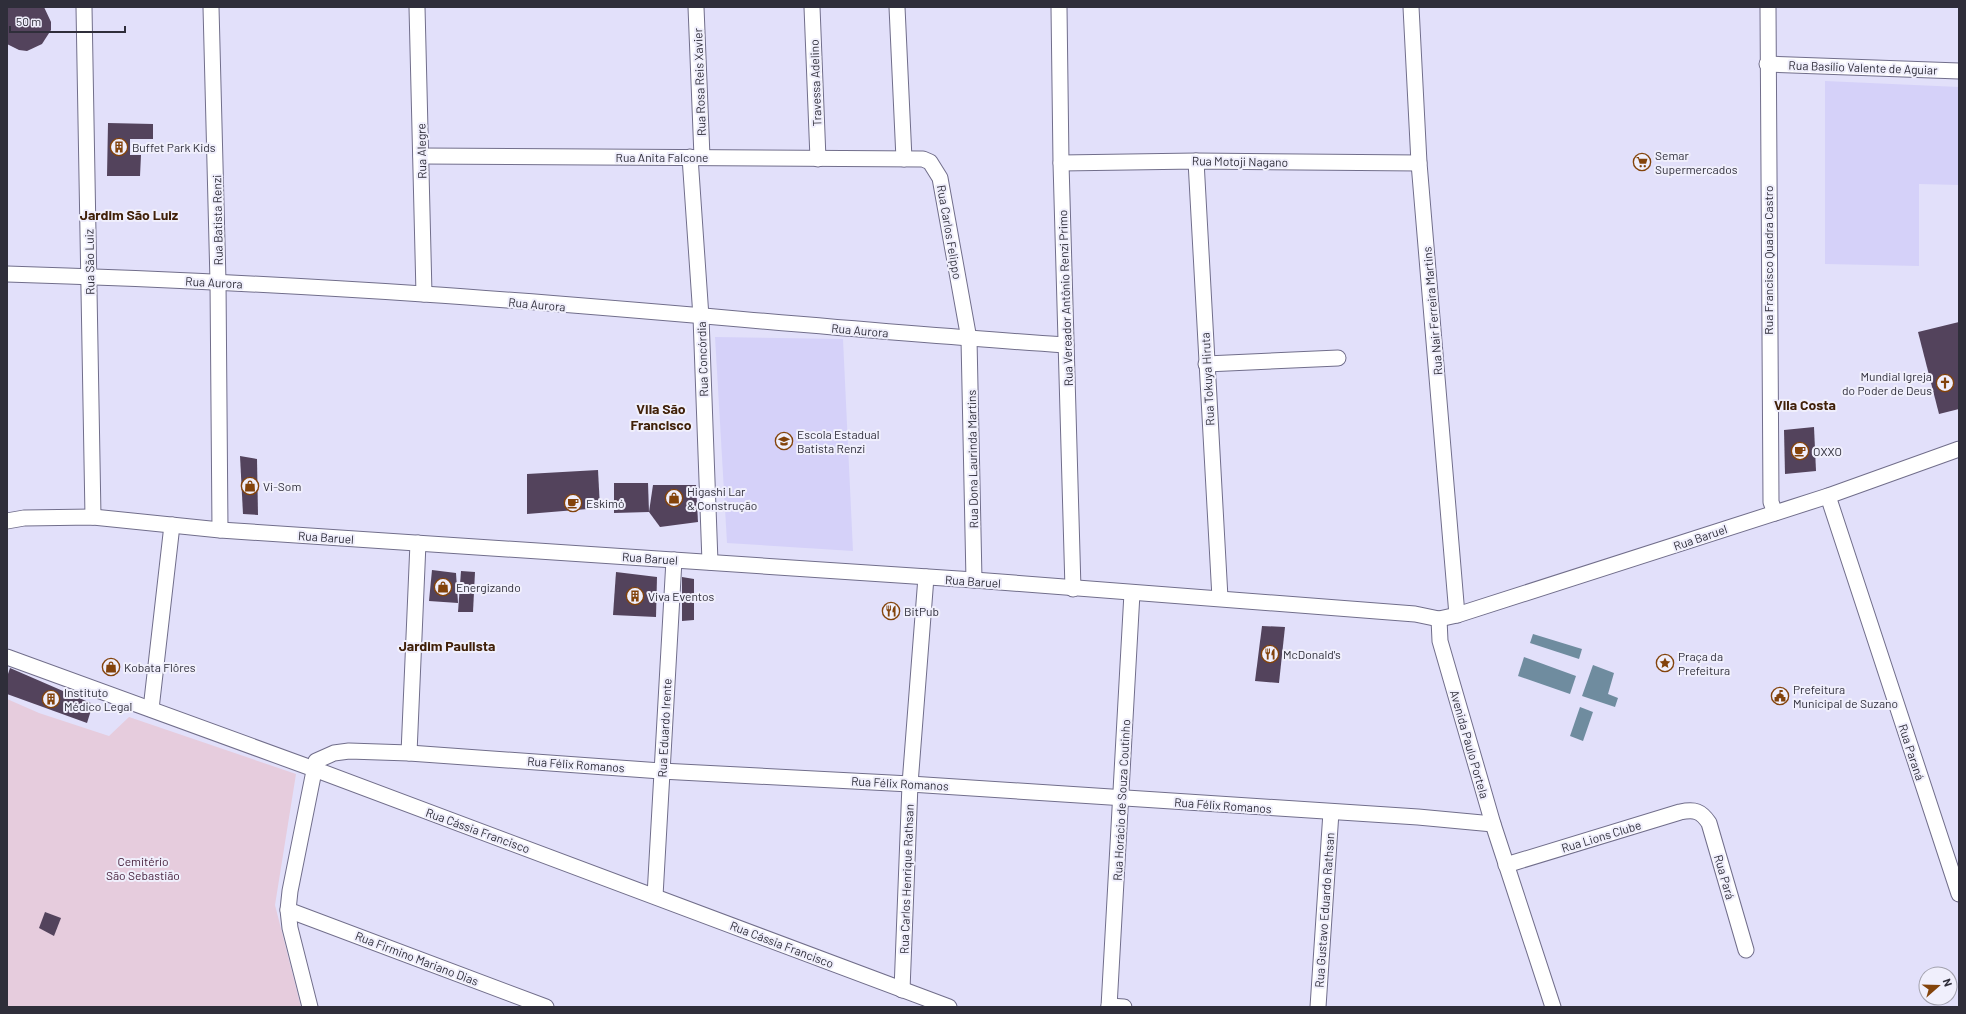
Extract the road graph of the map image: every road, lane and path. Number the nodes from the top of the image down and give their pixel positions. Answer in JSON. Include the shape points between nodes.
{"nodes":[{"id":1,"x":84,"y":7,"type":"edge"},
{"id":2,"x":211,"y":7,"type":"edge"},
{"id":3,"x":417,"y":7,"type":"edge"},
{"id":4,"x":696,"y":7,"type":"edge"},
{"id":5,"x":812,"y":7,"type":"edge"},
{"id":6,"x":897,"y":7,"type":"edge"},
{"id":7,"x":1059,"y":7,"type":"edge"},
{"id":8,"x":1411,"y":7,"type":"edge"},
{"id":9,"x":1768,"y":7,"type":"edge"},
{"id":10,"x":1767,"y":64,"type":"junction"},
{"id":11,"x":1959,"y":71,"type":"edge"},
{"id":12,"x":421,"y":156,"type":"junction"},
{"id":13,"x":696,"y":157,"type":"junction"},
{"id":14,"x":818,"y":159,"type":"junction"},
{"id":15,"x":904,"y":159,"type":"junction"},
{"id":16,"x":1196,"y":161,"type":"junction"},
{"id":17,"x":1061,"y":163,"type":"junction"},
{"id":18,"x":1419,"y":163,"type":"junction"},
{"id":19,"x":7,"y":274,"type":"edge"},
{"id":20,"x":89,"y":276,"type":"junction"},
{"id":21,"x":218,"y":282,"type":"junction"},
{"id":22,"x":424,"y":294,"type":"junction"},
{"id":23,"x":701,"y":317,"type":"junction"},
{"id":24,"x":969,"y":339,"type":"junction"},
{"id":25,"x":1066,"y":345,"type":"junction"},
{"id":26,"x":1338,"y":358,"type":"dead end"},
{"id":27,"x":1206,"y":364,"type":"junction"},
{"id":28,"x":1959,"y":449,"type":"edge"},
{"id":29,"x":1828,"y":496,"type":"junction"},
{"id":30,"x":1775,"y":513,"type":"junction"},
{"id":31,"x":93,"y":517,"type":"junction"},
{"id":32,"x":7,"y":521,"type":"edge"},
{"id":33,"x":172,"y":525,"type":"junction"},
{"id":34,"x":220,"y":530,"type":"junction"},
{"id":35,"x":418,"y":543,"type":"junction"},
{"id":36,"x":674,"y":560,"type":"junction"},
{"id":37,"x":710,"y":562,"type":"junction"},
{"id":38,"x":926,"y":577,"type":"junction"},
{"id":39,"x":974,"y":580,"type":"junction"},
{"id":40,"x":1073,"y":589,"type":"junction"},
{"id":41,"x":1132,"y":594,"type":"junction"},
{"id":42,"x":1220,"y":598,"type":"junction"},
{"id":43,"x":1457,"y":615,"type":"junction"},
{"id":44,"x":1439,"y":619,"type":"junction"},
{"id":45,"x":7,"y":657,"type":"edge"},
{"id":46,"x":151,"y":709,"type":"junction"},
{"id":47,"x":409,"y":753,"type":"junction"},
{"id":48,"x":314,"y":769,"type":"junction"},
{"id":49,"x":661,"y":771,"type":"junction"},
{"id":50,"x":910,"y":784,"type":"junction"},
{"id":51,"x":1121,"y":798,"type":"junction"},
{"id":52,"x":1695,"y":810,"type":"joint"},
{"id":53,"x":1331,"y":812,"type":"junction"},
{"id":54,"x":1493,"y":824,"type":"junction"},
{"id":55,"x":1506,"y":865,"type":"junction"},
{"id":56,"x":1959,"y":894,"type":"edge"},
{"id":57,"x":655,"y":896,"type":"junction"},
{"id":58,"x":288,"y":910,"type":"junction"},
{"id":59,"x":1746,"y":950,"type":"dead end"},
{"id":60,"x":902,"y":990,"type":"junction"},
{"id":61,"x":310,"y":1007,"type":"edge"},
{"id":62,"x":546,"y":1007,"type":"edge"},
{"id":63,"x":949,"y":1007,"type":"edge"},
{"id":64,"x":1109,"y":1007,"type":"edge"},
{"id":65,"x":1124,"y":1007,"type":"edge"},
{"id":66,"x":1318,"y":1007,"type":"edge"},
{"id":67,"x":1553,"y":1007,"type":"edge"}],
"edges":[{"from":1,"to":20,"type":"street","name":"Rua São Luiz"},
{"from":2,"to":21,"type":"street","name":"Rua Batista Renzi"},
{"from":3,"to":12,"type":"street","name":"Rua Alegre"},
{"from":4,"to":13,"type":"street","name":"Rua Rosa Reis Xavier"},
{"from":5,"to":14,"type":"street","name":"Travessa Adelino"},
{"from":6,"to":15,"type":"street"},
{"from":7,"to":17,"type":"street","name":"Rua Vereador Antônio Renzi Primo"},
{"from":8,"to":18,"type":"street","name":"Rua Nair Ferreira Martins"},
{"from":9,"to":10,"type":"street","name":"Rua Francisco Quadra Castro"},
{"from":10,"to":11,"type":"street","name":"Rua Basílio Valente de Aguiar"},
{"from":10,"to":30,"type":"street","name":"Rua Francisco Quadra Castro","via":[[1771,502]]},
{"from":12,"to":13,"type":"street","name":"Rua Anita Falcone"},
{"from":12,"to":22,"type":"street","name":"Rua Alegre"},
{"from":13,"to":14,"type":"street","name":"Rua Anita Falcone"},
{"from":13,"to":23,"type":"street","name":"Rua Concórdia"},
{"from":14,"to":15,"type":"street","name":"Rua Anita Falcone"},
{"from":15,"to":24,"type":"street","name":"Rua Carlos Felippo","via":[[923,159],[930,162],[940,178]]},
{"from":16,"to":17,"type":"street","name":"Rua Motoji Nagano"},
{"from":16,"to":18,"type":"street","name":"Rua Motoji Nagano"},
{"from":16,"to":27,"type":"street","name":"Rua Tokuya Hiruta"},
{"from":17,"to":25,"type":"street","name":"Rua Vereador Antônio Renzi Primo"},
{"from":18,"to":43,"type":"street","name":"Rua Nair Ferreira Martins"},
{"from":19,"to":20,"type":"street","name":"Rua Aurora"},
{"from":20,"to":21,"type":"street","name":"Rua Aurora"},
{"from":20,"to":31,"type":"street","name":"Rua São Luiz"},
{"from":21,"to":22,"type":"street","name":"Rua Aurora"},
{"from":21,"to":34,"type":"street","name":"Rua Batista Renzi"},
{"from":22,"to":23,"type":"street","name":"Rua Aurora"},
{"from":23,"to":24,"type":"street","name":"Rua Aurora"},
{"from":23,"to":37,"type":"street","name":"Rua Concórdia"},
{"from":24,"to":25,"type":"street","name":"Rua Aurora"},
{"from":24,"to":39,"type":"street","name":"Rua Dona Laurinda Martins"},
{"from":25,"to":40,"type":"street","name":"Rua Vereador Antônio Renzi Primo"},
{"from":26,"to":27,"type":"street"},
{"from":27,"to":42,"type":"street","name":"Rua Tokuya Hiruta"},
{"from":28,"to":29,"type":"street","name":"Rua Baruel"},
{"from":29,"to":30,"type":"street","name":"Rua Baruel"},
{"from":29,"to":56,"type":"street","name":"Rua Paraná"},
{"from":30,"to":43,"type":"street","name":"Rua Baruel"},
{"from":31,"to":32,"type":"street","name":"Rua Baruel","via":[[24,518]]},
{"from":31,"to":33,"type":"street","name":"Rua Baruel"},
{"from":33,"to":34,"type":"street","name":"Rua Baruel"},
{"from":33,"to":46,"type":"street"},
{"from":34,"to":35,"type":"street","name":"Rua Baruel"},
{"from":35,"to":36,"type":"street","name":"Rua Baruel"},
{"from":35,"to":47,"type":"street"},
{"from":36,"to":37,"type":"street","name":"Rua Baruel"},
{"from":36,"to":49,"type":"street","name":"Rua Eduardo Irente"},
{"from":37,"to":38,"type":"street","name":"Rua Baruel"},
{"from":38,"to":39,"type":"street","name":"Rua Baruel"},
{"from":38,"to":50,"type":"street","name":"Rua Carlos Henrique Rathsan"},
{"from":39,"to":40,"type":"street","name":"Rua Baruel"},
{"from":40,"to":41,"type":"street","name":"Rua Baruel"},
{"from":41,"to":42,"type":"street","name":"Rua Baruel"},
{"from":41,"to":51,"type":"street","name":"Rua Horácio de Souza Coutinho"},
{"from":42,"to":44,"type":"street","name":"Rua Baruel","via":[[1414,614]]},
{"from":43,"to":44,"type":"street","name":"Rua Baruel"},
{"from":44,"to":54,"type":"street","name":"Avenida Paulo Portela","via":[[1440,641]]},
{"from":45,"to":46,"type":"street","name":"Rua Cássia Francisco"},
{"from":46,"to":48,"type":"street","name":"Rua Cássia Francisco"},
{"from":47,"to":48,"type":"street","name":"Rua Félix Romanos","via":[[334,753],[316,762]]},
{"from":47,"to":49,"type":"street","name":"Rua Félix Romanos"},
{"from":48,"to":57,"type":"street","name":"Rua Cássia Francisco"},
{"from":48,"to":58,"type":"street"},
{"from":49,"to":50,"type":"street","name":"Rua Félix Romanos"},
{"from":49,"to":57,"type":"street","name":"Rua Eduardo Irente"},
{"from":50,"to":51,"type":"street","name":"Rua Félix Romanos"},
{"from":50,"to":60,"type":"street","name":"Rua Carlos Henrique Rathsan"},
{"from":51,"to":53,"type":"street","name":"Rua Félix Romanos"},
{"from":51,"to":64,"type":"street","name":"Rua Horácio de Souza Coutinho"},
{"from":52,"to":55,"type":"street","name":"Rua Lions Clube","via":[[1680,812]]},
{"from":52,"to":59,"type":"street","name":"Rua Pará","via":[[1702,813],[1709,823]]},
{"from":53,"to":54,"type":"street","name":"Rua Félix Romanos"},
{"from":53,"to":66,"type":"street","name":"Rua Gustavo Eduardo Rathsan"},
{"from":54,"to":55,"type":"street","name":"Avenida Paulo Portela"},
{"from":55,"to":67,"type":"street","name":"Avenida Paulo Portela"},
{"from":57,"to":60,"type":"street","name":"Rua Cássia Francisco"},
{"from":58,"to":61,"type":"street","via":[[290,928]]},
{"from":58,"to":62,"type":"street","name":"Rua Firmino Mariano Dias"},
{"from":60,"to":63,"type":"street","name":"Rua Cássia Francisco"},
{"from":64,"to":65,"type":"street"}]}
